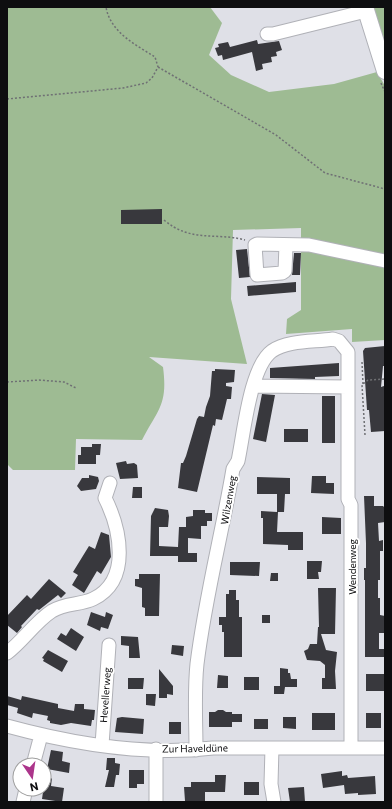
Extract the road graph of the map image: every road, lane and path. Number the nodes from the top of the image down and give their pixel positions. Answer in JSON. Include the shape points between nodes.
{"nodes":[{"id":1,"x":106,"y":7,"type":"edge"},
{"id":2,"x":366,"y":9,"type":"edge"},
{"id":3,"x":267,"y":34,"type":"dead end"},
{"id":4,"x":158,"y":67,"type":"junction"},
{"id":5,"x":385,"y":71,"type":"edge"},
{"id":6,"x":7,"y":99,"type":"edge"},
{"id":7,"x":385,"y":189,"type":"edge"},
{"id":8,"x":164,"y":220,"type":"dead end"},
{"id":9,"x":257,"y":244,"type":"junction"},
{"id":10,"x":286,"y":245,"type":"junction"},
{"id":11,"x":385,"y":261,"type":"edge"},
{"id":12,"x":362,"y":362,"type":"dead end"},
{"id":13,"x":385,"y":379,"type":"edge"},
{"id":14,"x":7,"y":382,"type":"edge"},
{"id":15,"x":363,"y":384,"type":"junction"},
{"id":16,"x":253,"y":386,"type":"junction"},
{"id":17,"x":348,"y":387,"type":"junction"},
{"id":18,"x":76,"y":388,"type":"dead end"},
{"id":19,"x":365,"y":434,"type":"dead end"},
{"id":20,"x":110,"y":483,"type":"dead end"},
{"id":21,"x":109,"y":645,"type":"dead end"},
{"id":22,"x":7,"y":653,"type":"edge"},
{"id":23,"x":7,"y":726,"type":"edge"},
{"id":24,"x":42,"y":735,"type":"junction"},
{"id":25,"x":102,"y":745,"type":"junction"},
{"id":26,"x":272,"y":748,"type":"junction"},
{"id":27,"x":351,"y":748,"type":"junction"},
{"id":28,"x":385,"y":748,"type":"edge"},
{"id":29,"x":156,"y":749,"type":"junction"},
{"id":30,"x":196,"y":750,"type":"junction"},
{"id":31,"x":35,"y":757,"type":"edge"},
{"id":32,"x":156,"y":802,"type":"edge"},
{"id":33,"x":274,"y":802,"type":"edge"}],
"edges":[{"from":1,"to":4,"type":"path","via":[[112,24],[124,36],[155,57]]},
{"from":2,"to":3,"type":"street"},
{"from":2,"to":5,"type":"main road"},
{"from":4,"to":6,"type":"path","via":[[146,83],[122,88]]},
{"from":4,"to":7,"type":"path","via":[[276,135],[326,173]]},
{"from":8,"to":9,"type":"path","via":[[175,230],[203,236],[240,239]]},
{"from":9,"to":10,"type":"street"},
{"from":9,"to":10,"type":"street","via":[[255,245],[259,275],[285,271]]},
{"from":10,"to":11,"type":"street","via":[[309,245]]},
{"from":12,"to":15,"type":"path"},
{"from":13,"to":15,"type":"path","via":[[368,380]]},
{"from":14,"to":18,"type":"path","via":[[64,382]]},
{"from":15,"to":19,"type":"path"},
{"from":16,"to":17,"type":"street"},
{"from":16,"to":17,"type":"street","name":"Wilzenweg","via":[[263,360],[273,350],[286,345],[333,339],[339,340],[348,352]]},
{"from":16,"to":30,"type":"street","name":"Wilzenweg","via":[[205,610],[197,666]]},
{"from":17,"to":27,"type":"street","name":"Wendenweg","via":[[348,499],[351,505],[352,557]]},
{"from":20,"to":22,"type":"street","via":[[105,498],[116,521],[120,544],[118,564],[109,585],[91,599],[61,606],[51,612]]},
{"from":21,"to":25,"type":"street","name":"Hevellerweg"},
{"from":23,"to":24,"type":"street","name":"Zur Haveldüne"},
{"from":24,"to":25,"type":"street","name":"Zur Haveldüne"},
{"from":24,"to":31,"type":"street"},
{"from":25,"to":29,"type":"street","name":"Zur Haveldüne"},
{"from":26,"to":27,"type":"street","name":"Zur Haveldüne"},
{"from":26,"to":30,"type":"street","name":"Zur Haveldüne"},
{"from":26,"to":33,"type":"street","via":[[271,784]]},
{"from":27,"to":28,"type":"street","name":"Zur Haveldüne"},
{"from":29,"to":30,"type":"street","name":"Zur Haveldüne"},
{"from":29,"to":32,"type":"street"}]}
